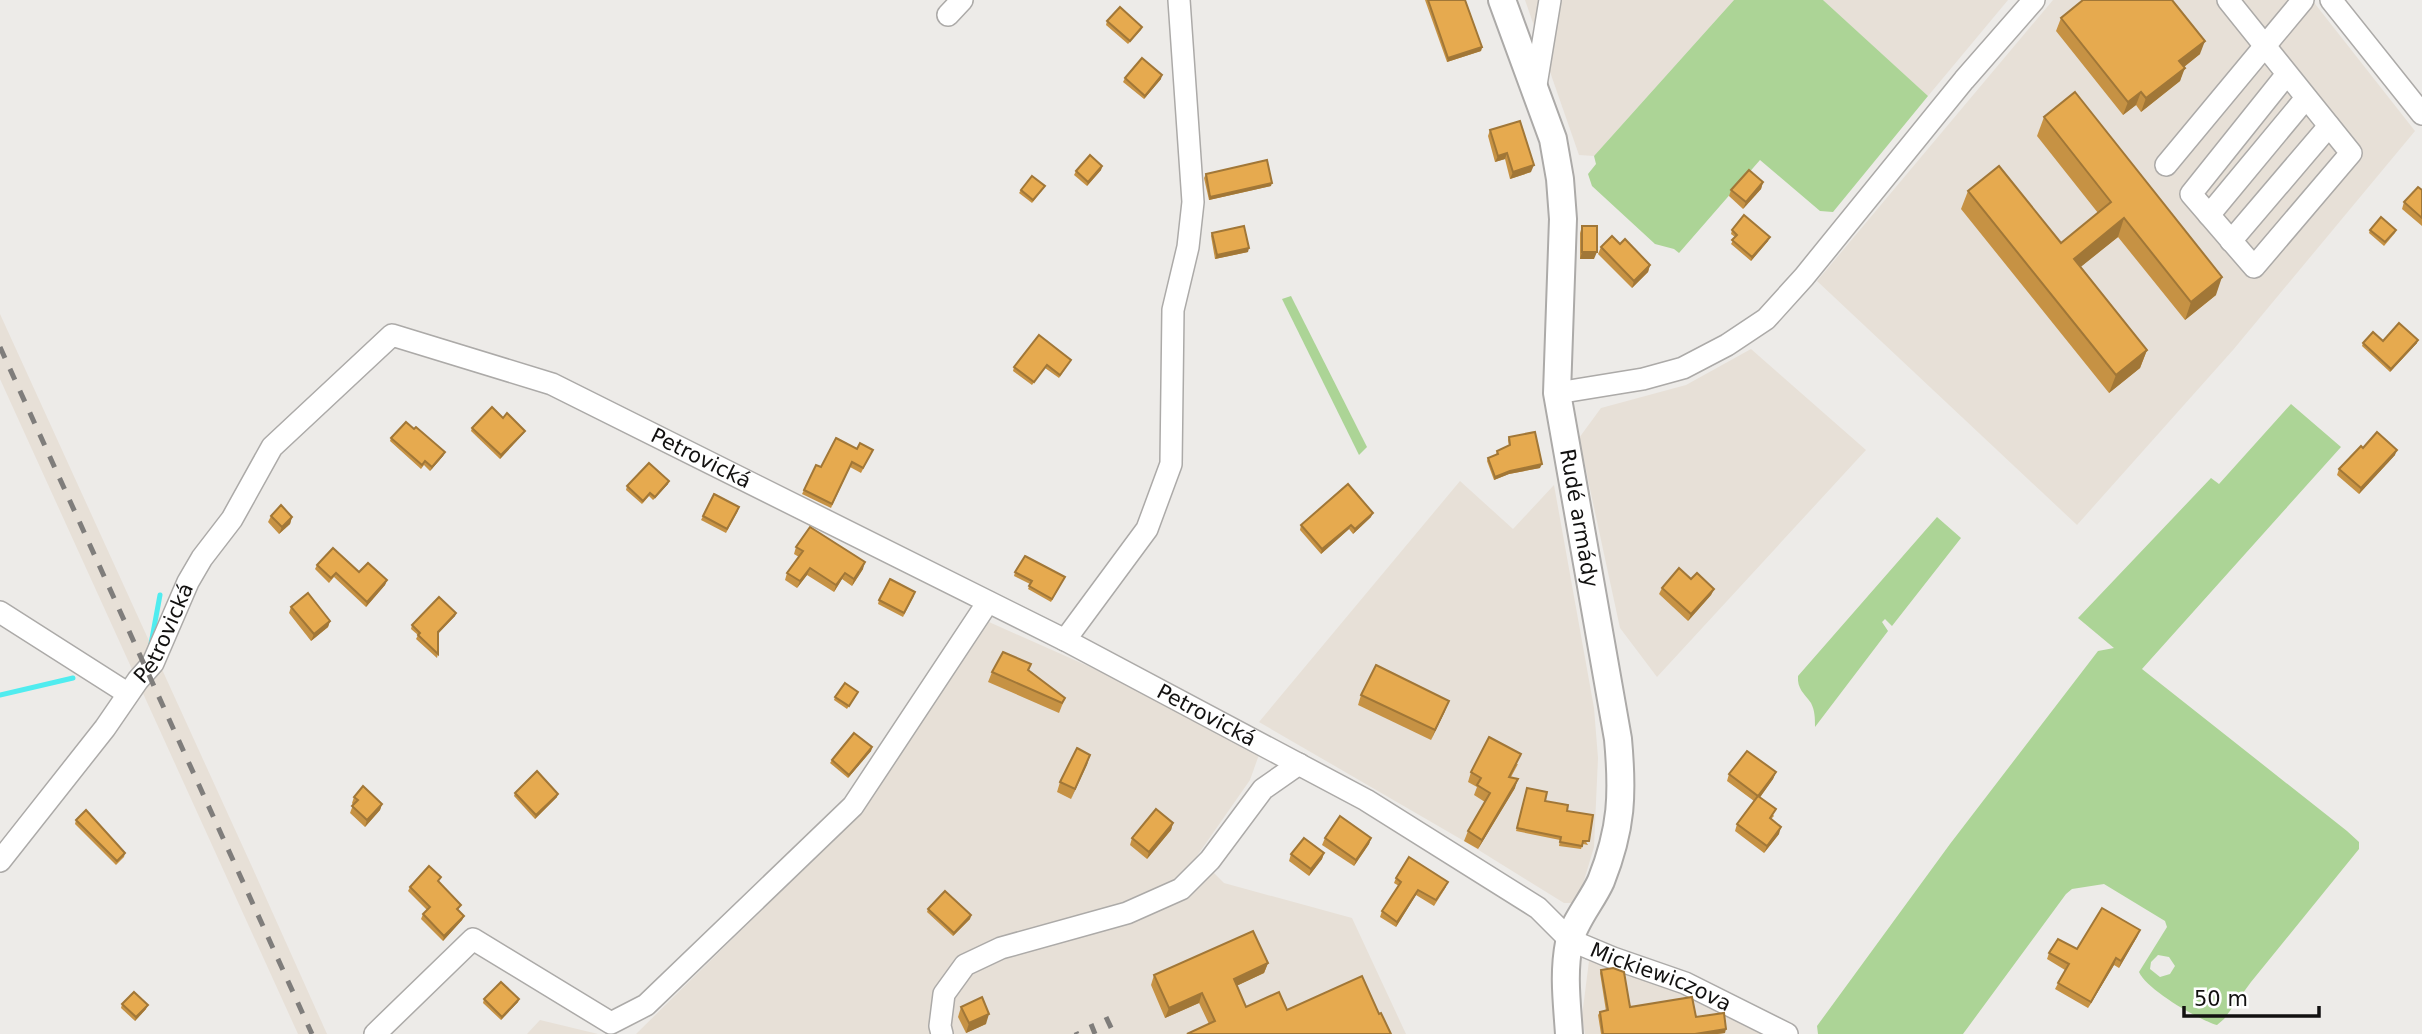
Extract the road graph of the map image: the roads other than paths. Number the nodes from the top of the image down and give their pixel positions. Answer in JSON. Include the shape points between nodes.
{"nodes":[{"id":1,"x":1179,"y":0,"type":"edge"},
{"id":2,"x":1502,"y":0,"type":"edge"},
{"id":3,"x":1550,"y":0,"type":"edge"},
{"id":4,"x":2034,"y":0,"type":"edge"},
{"id":5,"x":2228,"y":0,"type":"edge"},
{"id":6,"x":2303,"y":0,"type":"edge"},
{"id":7,"x":2331,"y":0,"type":"edge"},
{"id":8,"x":2264,"y":46,"type":"junction"},
{"id":9,"x":2287,"y":74,"type":"junction"},
{"id":10,"x":1535,"y":92,"type":"junction"},
{"id":11,"x":2306,"y":98,"type":"junction"},
{"id":12,"x":2422,"y":114,"type":"edge"},
{"id":13,"x":2329,"y":126,"type":"junction"},
{"id":14,"x":2166,"y":164,"type":"dead end"},
{"id":15,"x":2209,"y":215,"type":"junction"},
{"id":16,"x":2231,"y":241,"type":"junction"},
{"id":17,"x":1557,"y":393,"type":"junction"},
{"id":18,"x":988,"y":602,"type":"junction"},
{"id":19,"x":0,"y":612,"type":"edge"},
{"id":20,"x":1065,"y":640,"type":"junction"},
{"id":21,"x":127,"y":693,"type":"junction"},
{"id":22,"x":1299,"y":764,"type":"junction"},
{"id":23,"x":0,"y":861,"type":"edge"},
{"id":24,"x":1570,"y":940,"type":"junction"},
{"id":25,"x":375,"y":1034,"type":"edge"},
{"id":26,"x":942,"y":1034,"type":"edge"},
{"id":27,"x":1569,"y":1034,"type":"edge"},
{"id":28,"x":1787,"y":1034,"type":"edge"}],
"edges":[{"from":1,"to":20,"type":"street","via":[[1193,202],[1188,247],[1172,310],[1171,464],[1147,529]]},
{"from":2,"to":10,"type":"main road","name":"Rudé armády"},
{"from":3,"to":10,"type":"street"},
{"from":4,"to":17,"type":"street","via":[[1766,319],[1683,368]]},
{"from":5,"to":8,"type":"street"},
{"from":6,"to":8,"type":"street"},
{"from":7,"to":12,"type":"street"},
{"from":8,"to":9,"type":"street"},
{"from":8,"to":14,"type":"street"},
{"from":9,"to":11,"type":"street"},
{"from":9,"to":15,"type":"street","via":[[2191,194]]},
{"from":10,"to":17,"type":"main road","name":"Rudé armády","via":[[1553,139],[1563,219]]},
{"from":11,"to":13,"type":"street"},
{"from":11,"to":15,"type":"street"},
{"from":13,"to":16,"type":"street"},
{"from":13,"to":16,"type":"street","via":[[2351,153],[2254,267]]},
{"from":15,"to":16,"type":"street"},
{"from":17,"to":24,"type":"main road","name":"Rudé armády","via":[[1618,738],[1622,786],[1617,833],[1600,882]]},
{"from":18,"to":20,"type":"street","name":"Petrovická"},
{"from":18,"to":21,"type":"street","name":"Petrovická","via":[[552,384],[392,335],[272,447],[232,519],[188,582],[153,663]]},
{"from":18,"to":25,"type":"street","via":[[853,806],[646,1006],[611,1023],[473,939]]},
{"from":19,"to":21,"type":"street"},
{"from":20,"to":22,"type":"street","name":"Petrovická"},
{"from":21,"to":23,"type":"street","name":"Petrovická","via":[[105,728]]},
{"from":22,"to":24,"type":"street","name":"Petrovická","via":[[1366,800],[1538,908]]},
{"from":22,"to":26,"type":"street","via":[[1263,789],[1210,860],[1181,889],[1127,914],[1001,948],[965,965],[944,995]]},
{"from":24,"to":27,"type":"main road","name":"Rudé armády","via":[[1564,977]]},
{"from":24,"to":28,"type":"street","name":"Mickiewiczova","via":[[1685,983]]}]}
